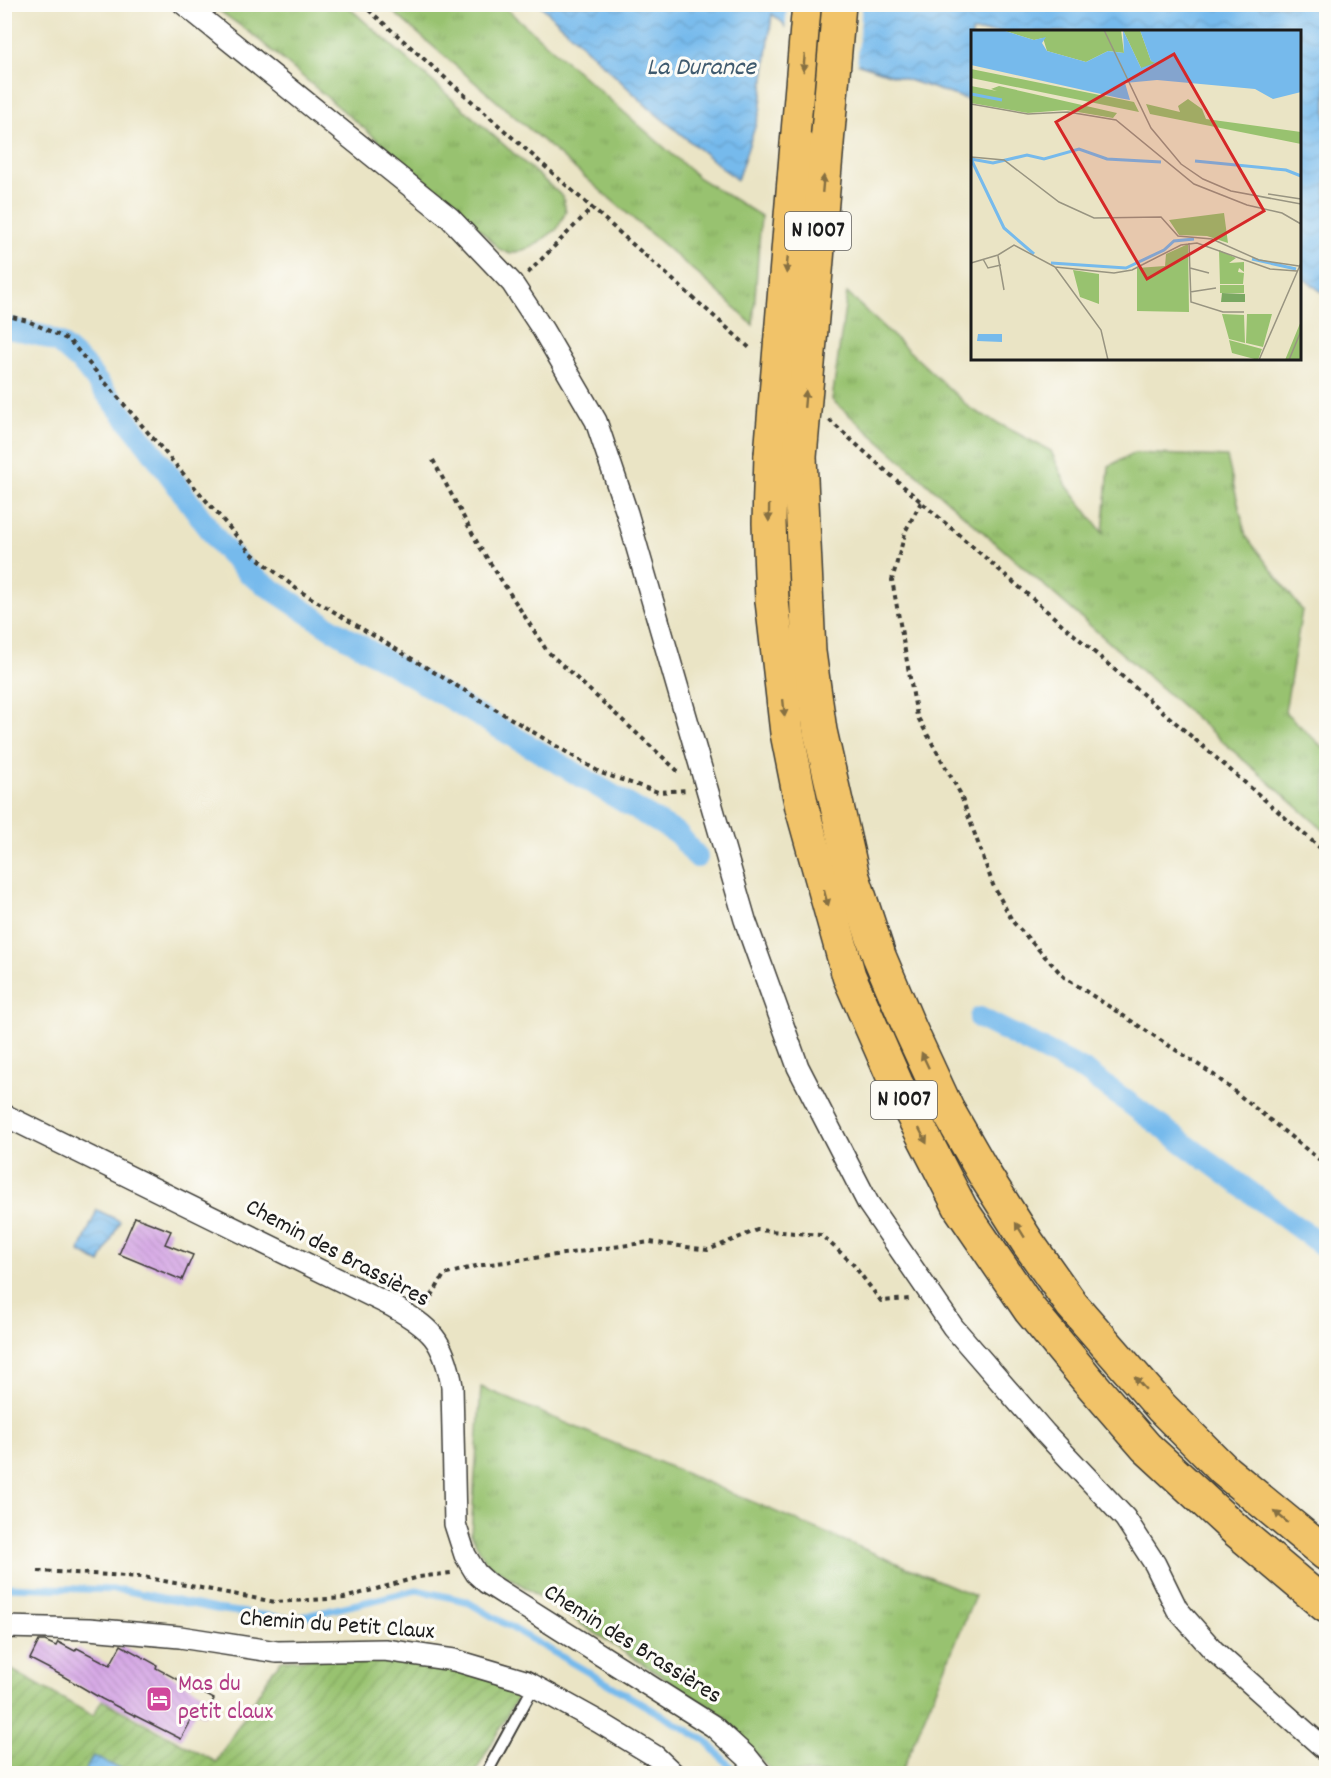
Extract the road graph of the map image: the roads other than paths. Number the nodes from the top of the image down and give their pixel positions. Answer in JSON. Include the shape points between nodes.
{"nodes":[{"id":1,"x":184,"y":4,"type":"edge"},
{"id":2,"x":810,"y":4,"type":"edge"},
{"id":3,"x":839,"y":4,"type":"edge"},
{"id":4,"x":785,"y":456,"type":"junction"},
{"id":5,"x":4,"y":1115,"type":"edge"},
{"id":6,"x":1326,"y":1554,"type":"edge"},
{"id":7,"x":1326,"y":1606,"type":"edge"},
{"id":8,"x":4,"y":1627,"type":"edge"},
{"id":9,"x":534,"y":1686,"type":"junction"},
{"id":10,"x":1326,"y":1750,"type":"edge"},
{"id":11,"x":486,"y":1773,"type":"edge"},
{"id":12,"x":674,"y":1773,"type":"edge"},
{"id":13,"x":761,"y":1773,"type":"edge"}],
"edges":[{"from":1,"to":10,"type":"street","via":[[450,218],[512,284],[543,330],[596,422],[627,513],[745,920],[798,1067],[868,1203],[953,1327],[1125,1518],[1155,1564],[1177,1609],[1213,1650]]},
{"from":2,"to":4,"type":"highway","number":"N 1007","one_way":true,"bridge":true},
{"from":4,"to":3,"type":"highway","number":"N 1007","one_way":true,"bridge":true},
{"from":6,"to":4,"type":"highway","number":"N 1007","one_way":true,"via":[[1225,1471],[1161,1407],[1072,1305],[986,1177],[948,1109],[879,956],[854,877],[825,753]]},
{"from":4,"to":7,"type":"highway","number":"N 1007","one_way":true,"via":[[769,523],[772,601],[789,744],[802,808],[849,976],[896,1083],[961,1209],[1030,1310],[1087,1380],[1146,1447]]},
{"from":5,"to":13,"type":"street","name":"Chemin des Brassières","via":[[419,1322],[438,1342],[448,1366],[452,1386],[455,1524],[465,1555],[476,1573],[487,1584],[713,1726]]},
{"from":8,"to":9,"type":"street","name":"Chemin du Petit Claux","via":[[180,1637],[277,1652],[386,1650],[454,1660]]},
{"from":9,"to":11,"type":"lane"},
{"from":9,"to":12,"type":"street","name":"Chemin du Petit Claux","via":[[646,1751]]}]}
